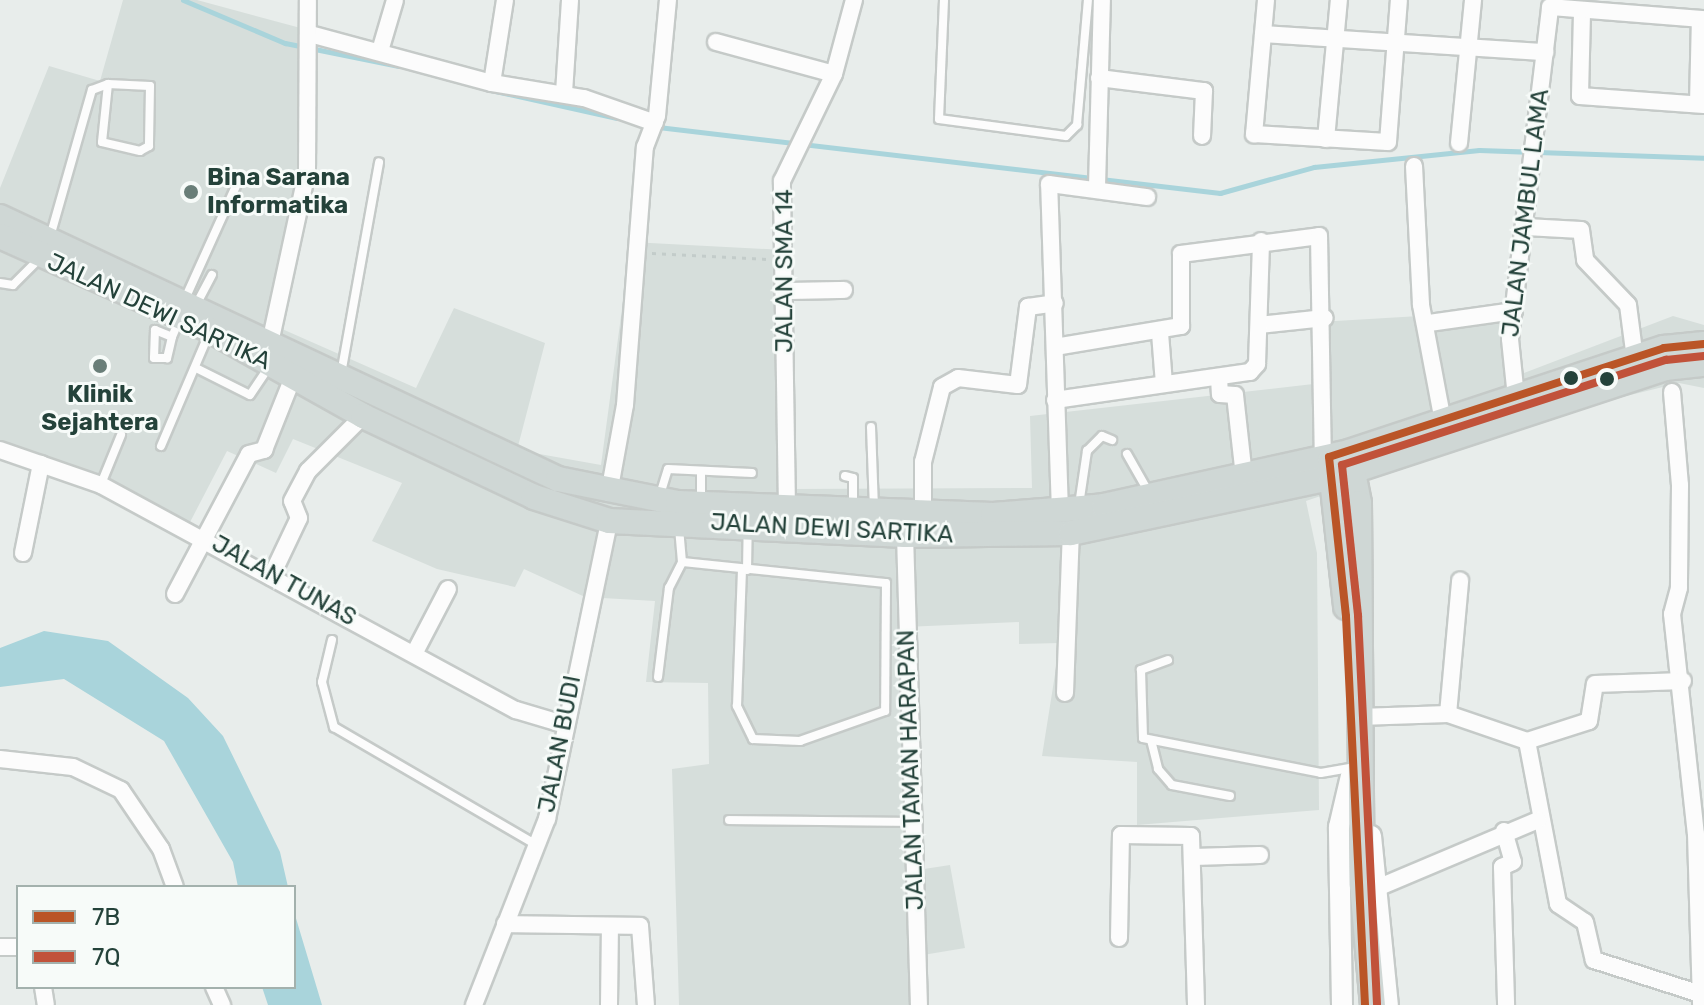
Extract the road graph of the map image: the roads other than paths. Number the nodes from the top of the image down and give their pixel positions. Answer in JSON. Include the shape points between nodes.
{"nodes":[{"id":1,"x":308,"y":0,"type":"edge"},
{"id":2,"x":395,"y":0,"type":"edge"},
{"id":3,"x":505,"y":0,"type":"edge"},
{"id":4,"x":570,"y":0,"type":"edge"},
{"id":5,"x":668,"y":0,"type":"edge"},
{"id":6,"x":854,"y":0,"type":"edge"},
{"id":7,"x":944,"y":0,"type":"edge"},
{"id":8,"x":1088,"y":0,"type":"edge"},
{"id":9,"x":1102,"y":0,"type":"edge"},
{"id":10,"x":1266,"y":0,"type":"edge"},
{"id":11,"x":1339,"y":0,"type":"edge"},
{"id":12,"x":1399,"y":0,"type":"edge"},
{"id":13,"x":1473,"y":0,"type":"edge"},
{"id":14,"x":1550,"y":3,"type":"edge"},
{"id":15,"x":1582,"y":13,"type":"junction"},
{"id":16,"x":1702,"y":19,"type":"edge"},
{"id":17,"x":1263,"y":34,"type":"junction"},
{"id":18,"x":1335,"y":38,"type":"junction"},
{"id":19,"x":716,"y":42,"type":"dead end"},
{"id":20,"x":1395,"y":42,"type":"junction"},
{"id":21,"x":310,"y":45,"type":"junction"},
{"id":22,"x":1468,"y":47,"type":"junction"},
{"id":23,"x":380,"y":51,"type":"junction"},
{"id":24,"x":1545,"y":52,"type":"junction"},
{"id":25,"x":834,"y":74,"type":"junction"},
{"id":26,"x":1099,"y":78,"type":"junction"},
{"id":27,"x":492,"y":83,"type":"junction"},
{"id":28,"x":108,"y":84,"type":"junction"},
{"id":29,"x":564,"y":93,"type":"junction"},
{"id":30,"x":1701,"y":104,"type":"edge"},
{"id":31,"x":652,"y":130,"type":"junction"},
{"id":32,"x":1202,"y":136,"type":"dead end"},
{"id":33,"x":1326,"y":139,"type":"junction"},
{"id":34,"x":1459,"y":143,"type":"dead end"},
{"id":35,"x":379,"y":162,"type":"dead end"},
{"id":36,"x":1414,"y":166,"type":"dead end"},
{"id":37,"x":1097,"y":183,"type":"junction"},
{"id":38,"x":236,"y":186,"type":"dead end"},
{"id":39,"x":1147,"y":197,"type":"dead end"},
{"id":40,"x":0,"y":217,"type":"edge"},
{"id":41,"x":1526,"y":227,"type":"junction"},
{"id":42,"x":0,"y":236,"type":"edge"},
{"id":43,"x":1261,"y":241,"type":"junction"},
{"id":44,"x":46,"y":247,"type":"junction"},
{"id":45,"x":212,"y":275,"type":"dead end"},
{"id":46,"x":0,"y":283,"type":"edge"},
{"id":47,"x":844,"y":290,"type":"dead end"},
{"id":48,"x":784,"y":291,"type":"junction"},
{"id":49,"x":1055,"y":303,"type":"junction"},
{"id":50,"x":1514,"y":311,"type":"junction"},
{"id":51,"x":175,"y":316,"type":"junction"},
{"id":52,"x":1325,"y":318,"type":"junction"},
{"id":53,"x":1429,"y":323,"type":"junction"},
{"id":54,"x":1259,"y":325,"type":"junction"},
{"id":55,"x":210,"y":330,"type":"junction"},
{"id":56,"x":1160,"y":333,"type":"junction"},
{"id":57,"x":1704,"y":344,"type":"edge"},
{"id":58,"x":1055,"y":347,"type":"junction"},
{"id":59,"x":270,"y":353,"type":"junction"},
{"id":60,"x":1635,"y":359,"type":"junction"},
{"id":61,"x":1704,"y":364,"type":"edge"},
{"id":62,"x":196,"y":368,"type":"junction"},
{"id":63,"x":293,"y":377,"type":"junction"},
{"id":64,"x":340,"y":377,"type":"junction"},
{"id":65,"x":1219,"y":377,"type":"junction"},
{"id":66,"x":1164,"y":384,"type":"junction"},
{"id":67,"x":1672,"y":392,"type":"dead end"},
{"id":68,"x":1055,"y":400,"type":"junction"},
{"id":69,"x":1518,"y":408,"type":"junction"},
{"id":70,"x":363,"y":416,"type":"junction"},
{"id":71,"x":1443,"y":421,"type":"junction"},
{"id":72,"x":871,"y":427,"type":"dead end"},
{"id":73,"x":121,"y":435,"type":"dead end"},
{"id":74,"x":1112,"y":440,"type":"dead end"},
{"id":75,"x":161,"y":446,"type":"dead end"},
{"id":76,"x":0,"y":450,"type":"edge"},
{"id":77,"x":1127,"y":454,"type":"dead end"},
{"id":78,"x":1338,"y":463,"type":"junction"},
{"id":79,"x":41,"y":464,"type":"junction"},
{"id":80,"x":701,"y":471,"type":"junction"},
{"id":81,"x":752,"y":473,"type":"dead end"},
{"id":82,"x":845,"y":476,"type":"dead end"},
{"id":83,"x":1244,"y":476,"type":"junction"},
{"id":84,"x":101,"y":485,"type":"junction"},
{"id":85,"x":609,"y":493,"type":"junction"},
{"id":86,"x":1151,"y":498,"type":"junction"},
{"id":87,"x":659,"y":501,"type":"junction"},
{"id":88,"x":701,"y":504,"type":"junction"},
{"id":89,"x":787,"y":508,"type":"junction"},
{"id":90,"x":864,"y":512,"type":"junction"},
{"id":91,"x":923,"y":515,"type":"junction"},
{"id":92,"x":1070,"y":518,"type":"junction"},
{"id":93,"x":609,"y":521,"type":"junction"},
{"id":94,"x":678,"y":521,"type":"junction"},
{"id":95,"x":748,"y":525,"type":"junction"},
{"id":96,"x":905,"y":535,"type":"junction"},
{"id":97,"x":207,"y":538,"type":"junction"},
{"id":98,"x":23,"y":553,"type":"dead end"},
{"id":99,"x":682,"y":562,"type":"junction"},
{"id":100,"x":745,"y":570,"type":"junction"},
{"id":101,"x":271,"y":577,"type":"junction"},
{"id":102,"x":1460,"y":581,"type":"dead end"},
{"id":103,"x":448,"y":589,"type":"dead end"},
{"id":104,"x":175,"y":594,"type":"dead end"},
{"id":105,"x":332,"y":640,"type":"dead end"},
{"id":106,"x":415,"y":652,"type":"junction"},
{"id":107,"x":1168,"y":660,"type":"dead end"},
{"id":108,"x":658,"y":677,"type":"dead end"},
{"id":109,"x":1683,"y":681,"type":"junction"},
{"id":110,"x":1065,"y":693,"type":"dead end"},
{"id":111,"x":1448,"y":714,"type":"junction"},
{"id":112,"x":563,"y":724,"type":"junction"},
{"id":113,"x":1359,"y":727,"type":"junction"},
{"id":114,"x":1151,"y":740,"type":"junction"},
{"id":115,"x":1527,"y":741,"type":"junction"},
{"id":116,"x":1704,"y":746,"type":"edge"},
{"id":117,"x":1686,"y":747,"type":"junction"},
{"id":118,"x":0,"y":759,"type":"edge"},
{"id":119,"x":1354,"y":778,"type":"junction"},
{"id":120,"x":1230,"y":796,"type":"dead end"},
{"id":121,"x":729,"y":820,"type":"dead end"},
{"id":122,"x":1538,"y":820,"type":"junction"},
{"id":123,"x":912,"y":822,"type":"junction"},
{"id":124,"x":1504,"y":831,"type":"junction"},
{"id":125,"x":1700,"y":834,"type":"edge"},
{"id":126,"x":533,"y":843,"type":"junction"},
{"id":127,"x":1260,"y":855,"type":"dead end"},
{"id":128,"x":1193,"y":857,"type":"junction"},
{"id":129,"x":174,"y":885,"type":"edge"},
{"id":130,"x":1377,"y":888,"type":"junction"},
{"id":131,"x":505,"y":924,"type":"junction"},
{"id":132,"x":610,"y":926,"type":"junction"},
{"id":133,"x":1119,"y":938,"type":"dead end"},
{"id":134,"x":1701,"y":998,"type":"edge"},
{"id":135,"x":474,"y":1005,"type":"edge"},
{"id":136,"x":609,"y":1005,"type":"edge"},
{"id":137,"x":646,"y":1005,"type":"edge"},
{"id":138,"x":919,"y":1005,"type":"edge"},
{"id":139,"x":1196,"y":1005,"type":"edge"},
{"id":140,"x":1342,"y":1005,"type":"edge"},
{"id":141,"x":1365,"y":1005,"type":"edge"},
{"id":142,"x":1373,"y":1005,"type":"edge"},
{"id":143,"x":1388,"y":1005,"type":"edge"},
{"id":144,"x":1506,"y":1005,"type":"edge"}],
"edges":[{"from":1,"to":21,"type":"street"},
{"from":2,"to":23,"type":"street"},
{"from":3,"to":27,"type":"street"},
{"from":4,"to":29,"type":"street"},
{"from":5,"to":31,"type":"street"},
{"from":6,"to":25,"type":"street","name":"JALAN SMA 14"},
{"from":7,"to":8,"type":"lane","via":[[939,119],[1066,136],[1077,125]]},
{"from":9,"to":26,"type":"street"},
{"from":10,"to":17,"type":"street"},
{"from":11,"to":18,"type":"street"},
{"from":12,"to":20,"type":"street"},
{"from":13,"to":22,"type":"street"},
{"from":14,"to":15,"type":"street"},
{"from":14,"to":24,"type":"street","name":"JALAN JAMBUL LAMA"},
{"from":15,"to":16,"type":"street"},
{"from":15,"to":30,"type":"street","via":[[1580,96]]},
{"from":16,"to":30,"type":"street"},
{"from":17,"to":18,"type":"street"},
{"from":17,"to":33,"type":"street","via":[[1254,134]]},
{"from":18,"to":20,"type":"street"},
{"from":18,"to":33,"type":"street"},
{"from":19,"to":25,"type":"street"},
{"from":20,"to":22,"type":"street"},
{"from":20,"to":33,"type":"street","via":[[1388,142]]},
{"from":21,"to":23,"type":"street"},
{"from":21,"to":59,"type":"street","via":[[307,172]]},
{"from":22,"to":24,"type":"street"},
{"from":22,"to":34,"type":"street"},
{"from":23,"to":27,"type":"street"},
{"from":24,"to":41,"type":"street","name":"JALAN JAMBUL LAMA"},
{"from":25,"to":48,"type":"street","name":"JALAN SMA 14","via":[[782,181]]},
{"from":26,"to":32,"type":"street","via":[[1204,91]]},
{"from":26,"to":37,"type":"street"},
{"from":27,"to":29,"type":"street"},
{"from":28,"to":28,"type":"lane","via":[[146,85],[154,92],[143,151],[102,142]]},
{"from":28,"to":44,"type":"lane","via":[[90,94]]},
{"from":29,"to":31,"type":"street"},
{"from":31,"to":85,"type":"street","via":[[636,252],[625,405]]},
{"from":35,"to":64,"type":"lane"},
{"from":36,"to":53,"type":"street","via":[[1421,305]]},
{"from":37,"to":39,"type":"street"},
{"from":37,"to":49,"type":"street","via":[[1049,184]]},
{"from":38,"to":51,"type":"lane"},
{"from":40,"to":44,"type":"main road","name":"JALAN DEWI SARTIKA"},
{"from":41,"to":50,"type":"street","name":"JALAN JAMBUL LAMA"},
{"from":41,"to":60,"type":"street","via":[[1581,230],[1582,256],[1628,305]]},
{"from":42,"to":44,"type":"main road","name":"JALAN DEWI SARTIKA"},
{"from":43,"to":52,"type":"street","via":[[1319,237]]},
{"from":43,"to":54,"type":"street"},
{"from":43,"to":56,"type":"street","via":[[1235,242],[1231,252],[1181,254],[1182,325]]},
{"from":44,"to":46,"type":"lane","via":[[13,285]]},
{"from":44,"to":51,"type":"main road","name":"JALAN DEWI SARTIKA"},
{"from":45,"to":51,"type":"lane"},
{"from":47,"to":48,"type":"street"},
{"from":48,"to":89,"type":"street","name":"JALAN SMA 14"},
{"from":49,"to":58,"type":"street"},
{"from":49,"to":91,"type":"street","via":[[1028,307],[1018,385],[958,378],[942,387],[923,462]]},
{"from":50,"to":53,"type":"street"},
{"from":50,"to":69,"type":"street","name":"JALAN JAMBUL LAMA","via":[[1509,361]]},
{"from":51,"to":55,"type":"main road","name":"JALAN DEWI SARTIKA"},
{"from":51,"to":59,"type":"main road","name":"JALAN DEWI SARTIKA"},
{"from":52,"to":54,"type":"street"},
{"from":52,"to":78,"type":"street"},
{"from":53,"to":71,"type":"street"},
{"from":54,"to":65,"type":"street","via":[[1255,368]]},
{"from":55,"to":59,"type":"main road","name":"JALAN DEWI SARTIKA"},
{"from":55,"to":62,"type":"lane"},
{"from":56,"to":58,"type":"street"},
{"from":56,"to":66,"type":"street"},
{"from":57,"to":60,"type":"main road","name":"JALAN DEWI SARTIKA"},
{"from":58,"to":68,"type":"street"},
{"from":59,"to":62,"type":"lane","via":[[250,395]]},
{"from":59,"to":63,"type":"main road","name":"JALAN DEWI SARTIKA"},
{"from":59,"to":64,"type":"main road","name":"JALAN DEWI SARTIKA"},
{"from":60,"to":69,"type":"main road","name":"JALAN DEWI SARTIKA"},
{"from":61,"to":69,"type":"main road","name":"JALAN DEWI SARTIKA","via":[[1665,368]]},
{"from":62,"to":75,"type":"lane"},
{"from":63,"to":70,"type":"main road","name":"JALAN DEWI SARTIKA"},
{"from":63,"to":97,"type":"street","via":[[264,450],[249,454]]},
{"from":64,"to":85,"type":"main road","name":"JALAN DEWI SARTIKA","via":[[558,479]]},
{"from":65,"to":66,"type":"street"},
{"from":65,"to":83,"type":"street","via":[[1220,394],[1235,395]]},
{"from":66,"to":68,"type":"street"},
{"from":67,"to":109,"type":"street","via":[[1680,485],[1679,588],[1672,614]]},
{"from":68,"to":92,"type":"street"},
{"from":69,"to":71,"type":"main road","name":"JALAN DEWI SARTIKA"},
{"from":69,"to":78,"type":"main road","name":"JALAN DEWI SARTIKA"},
{"from":70,"to":93,"type":"main road","name":"JALAN DEWI SARTIKA","via":[[534,497]]},
{"from":70,"to":101,"type":"street","via":[[308,471],[292,501],[299,518]]},
{"from":71,"to":78,"type":"main road","name":"JALAN DEWI SARTIKA"},
{"from":72,"to":90,"type":"lane"},
{"from":73,"to":84,"type":"lane"},
{"from":74,"to":92,"type":"lane","via":[[1102,436],[1087,451]]},
{"from":76,"to":79,"type":"street","name":"JALAN TUNAS"},
{"from":77,"to":86,"type":"lane"},
{"from":78,"to":83,"type":"main road","name":"JALAN DEWI SARTIKA"},
{"from":78,"to":92,"type":"main road","name":"JALAN DEWI SARTIKA"},
{"from":78,"to":113,"type":"main road"},
{"from":78,"to":119,"type":"main road"},
{"from":79,"to":84,"type":"street","name":"JALAN TUNAS"},
{"from":79,"to":98,"type":"street"},
{"from":80,"to":81,"type":"lane"},
{"from":80,"to":87,"type":"lane","via":[[668,469]]},
{"from":80,"to":88,"type":"lane"},
{"from":82,"to":90,"type":"lane","via":[[853,478]]},
{"from":83,"to":86,"type":"main road","name":"JALAN DEWI SARTIKA"},
{"from":84,"to":97,"type":"street","name":"JALAN TUNAS"},
{"from":85,"to":87,"type":"main road","name":"JALAN DEWI SARTIKA"},
{"from":86,"to":92,"type":"main road","name":"JALAN DEWI SARTIKA"},
{"from":87,"to":88,"type":"main road","name":"JALAN DEWI SARTIKA"},
{"from":88,"to":89,"type":"main road","name":"JALAN DEWI SARTIKA"},
{"from":89,"to":90,"type":"main road","name":"JALAN DEWI SARTIKA"},
{"from":90,"to":91,"type":"main road","name":"JALAN DEWI SARTIKA"},
{"from":91,"to":92,"type":"main road","name":"JALAN DEWI SARTIKA"},
{"from":92,"to":96,"type":"main road","name":"JALAN DEWI SARTIKA"},
{"from":92,"to":110,"type":"street"},
{"from":93,"to":94,"type":"main road","name":"JALAN DEWI SARTIKA"},
{"from":93,"to":112,"type":"street","name":"JALAN BUDI"},
{"from":94,"to":95,"type":"main road","name":"JALAN DEWI SARTIKA"},
{"from":94,"to":99,"type":"lane"},
{"from":95,"to":96,"type":"main road","name":"JALAN DEWI SARTIKA"},
{"from":95,"to":100,"type":"lane"},
{"from":96,"to":123,"type":"street","name":"JALAN TAMAN HARAPAN"},
{"from":97,"to":101,"type":"street","name":"JALAN TUNAS"},
{"from":97,"to":104,"type":"street"},
{"from":99,"to":100,"type":"lane"},
{"from":99,"to":108,"type":"lane","via":[[669,588]]},
{"from":100,"to":100,"type":"lane","via":[[886,583],[885,711],[800,741],[753,739],[737,706]]},
{"from":101,"to":106,"type":"street","name":"JALAN TUNAS"},
{"from":102,"to":111,"type":"street"},
{"from":103,"to":106,"type":"street"},
{"from":105,"to":126,"type":"lane","via":[[322,675],[334,727]]},
{"from":106,"to":112,"type":"street","name":"JALAN TUNAS","via":[[516,710]]},
{"from":107,"to":114,"type":"lane","via":[[1141,670],[1138,733]]},
{"from":109,"to":115,"type":"street","via":[[1595,684],[1589,721]]},
{"from":109,"to":117,"type":"street"},
{"from":111,"to":113,"type":"street"},
{"from":111,"to":115,"type":"street"},
{"from":112,"to":126,"type":"street","name":"JALAN BUDI","via":[[547,819]]},
{"from":113,"to":119,"type":"main road"},
{"from":113,"to":130,"type":"street"},
{"from":114,"to":119,"type":"lane"},
{"from":114,"to":120,"type":"lane","via":[[1158,769],[1172,785]]},
{"from":115,"to":122,"type":"street"},
{"from":116,"to":117,"type":"street"},
{"from":117,"to":125,"type":"street"},
{"from":118,"to":129,"type":"street","via":[[73,767],[121,790],[149,828]]},
{"from":119,"to":140,"type":"street","via":[[1338,831]]},
{"from":119,"to":141,"type":"main road"},
{"from":119,"to":142,"type":"main road"},
{"from":121,"to":123,"type":"lane"},
{"from":122,"to":124,"type":"street"},
{"from":122,"to":134,"type":"street","via":[[1558,904],[1585,922],[1594,960]]},
{"from":123,"to":138,"type":"street","name":"JALAN TAMAN HARAPAN"},
{"from":124,"to":130,"type":"street"},
{"from":124,"to":144,"type":"street","via":[[1513,862],[1502,867]]},
{"from":125,"to":134,"type":"street"},
{"from":126,"to":131,"type":"street","name":"JALAN BUDI"},
{"from":127,"to":128,"type":"street"},
{"from":128,"to":133,"type":"street","via":[[1189,836],[1121,835]]},
{"from":128,"to":139,"type":"street"},
{"from":130,"to":143,"type":"street"},
{"from":131,"to":132,"type":"street"},
{"from":131,"to":135,"type":"street","name":"JALAN BUDI"},
{"from":132,"to":136,"type":"street"},
{"from":132,"to":137,"type":"street","via":[[640,926]]}]}
